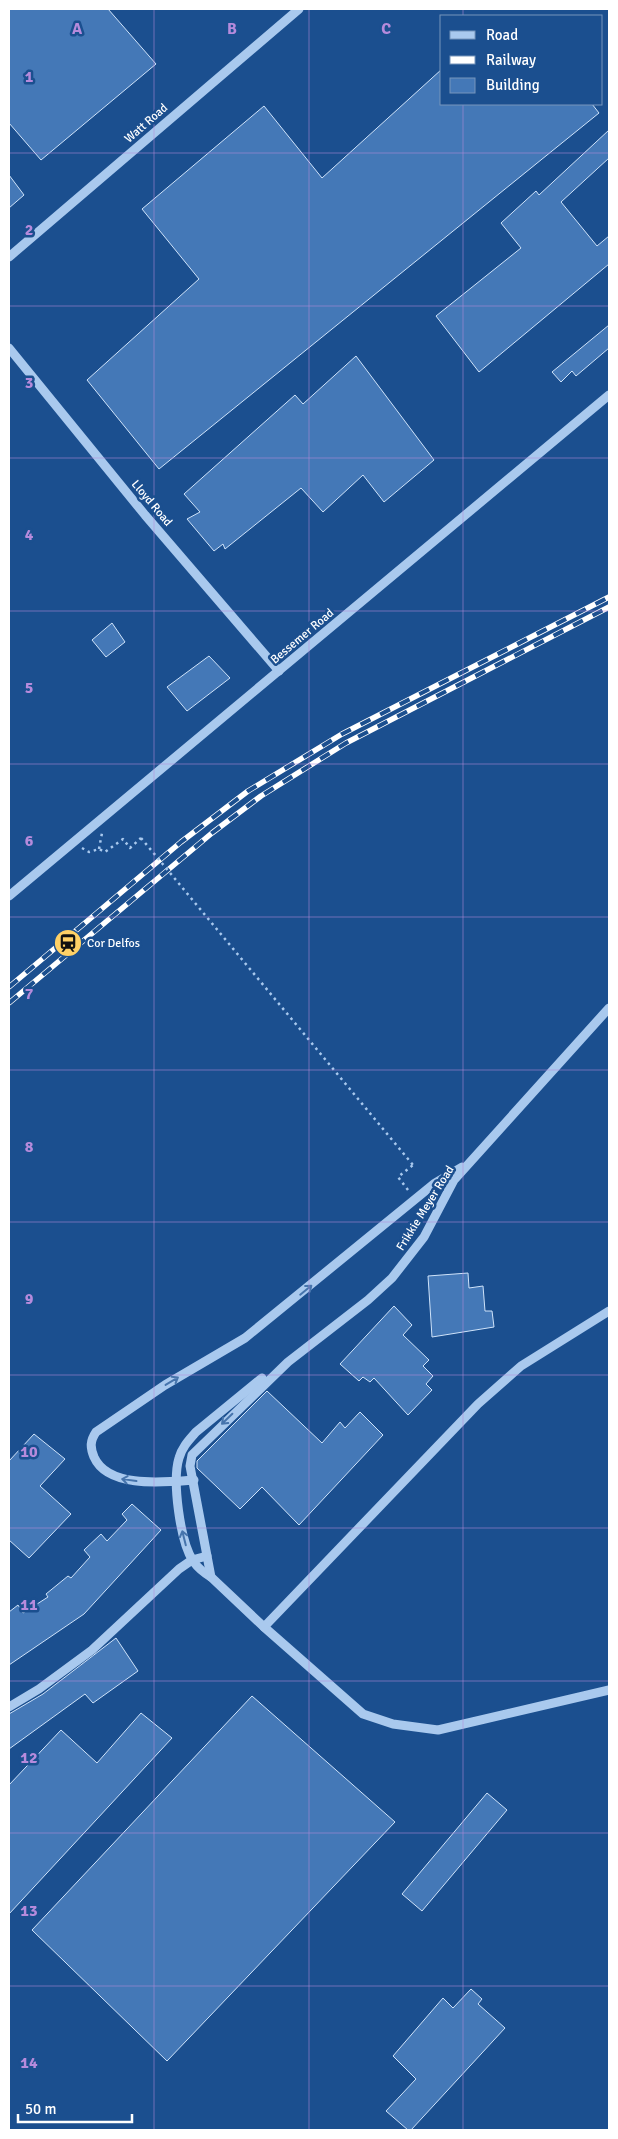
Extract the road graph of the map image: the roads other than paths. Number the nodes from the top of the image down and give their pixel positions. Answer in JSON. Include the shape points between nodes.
{"nodes":[{"id":1,"x":300,"y":9,"type":"edge"},
{"id":2,"x":9,"y":257,"type":"edge"},
{"id":3,"x":9,"y":348,"type":"edge"},
{"id":4,"x":609,"y":395,"type":"edge"},
{"id":5,"x":280,"y":671,"type":"junction"},
{"id":6,"x":9,"y":896,"type":"edge"},
{"id":7,"x":609,"y":1008,"type":"edge"},
{"id":8,"x":469,"y":1163,"type":"junction"},
{"id":9,"x":609,"y":1311,"type":"edge"},
{"id":10,"x":288,"y":1362,"type":"junction"},
{"id":11,"x":194,"y":1480,"type":"junction"},
{"id":12,"x":178,"y":1481,"type":"junction"},
{"id":13,"x":207,"y":1556,"type":"junction"},
{"id":14,"x":192,"y":1560,"type":"junction"},
{"id":15,"x":211,"y":1577,"type":"junction"},
{"id":16,"x":264,"y":1627,"type":"junction"},
{"id":17,"x":609,"y":1690,"type":"edge"},
{"id":18,"x":9,"y":1707,"type":"edge"}],
"edges":[{"from":1,"to":2,"type":"street","name":"Watt Road"},
{"from":3,"to":5,"type":"street","name":"Lloyd Road","via":[[145,515]]},
{"from":4,"to":5,"type":"street","name":"Bessemer Road"},
{"from":5,"to":6,"type":"street","name":"Bessemer Road"},
{"from":7,"to":8,"type":"street","name":"Frikkie Meyer Road"},
{"from":8,"to":10,"type":"street","name":"Frikkie Meyer Road","via":[[447,1192],[416,1249],[392,1278]]},
{"from":12,"to":8,"type":"street","one_way":true,"via":[[131,1481],[108,1473],[95,1459],[91,1449],[93,1436],[165,1385],[245,1338],[435,1183]]},
{"from":9,"to":16,"type":"street","via":[[521,1366],[483,1399]]},
{"from":10,"to":11,"type":"street","one_way":true,"via":[[192,1454],[190,1466]]},
{"from":10,"to":12,"type":"street","via":[[257,1382],[196,1432],[181,1454]]},
{"from":11,"to":12,"type":"street"},
{"from":11,"to":13,"type":"street"},
{"from":14,"to":12,"type":"street","one_way":true,"via":[[182,1529]]},
{"from":13,"to":14,"type":"street"},
{"from":13,"to":15,"type":"street"},
{"from":14,"to":15,"type":"street"},
{"from":14,"to":18,"type":"street","via":[[168,1578],[92,1650]]},
{"from":15,"to":16,"type":"street"},
{"from":16,"to":17,"type":"street","via":[[363,1714],[393,1724],[438,1730]]}]}
